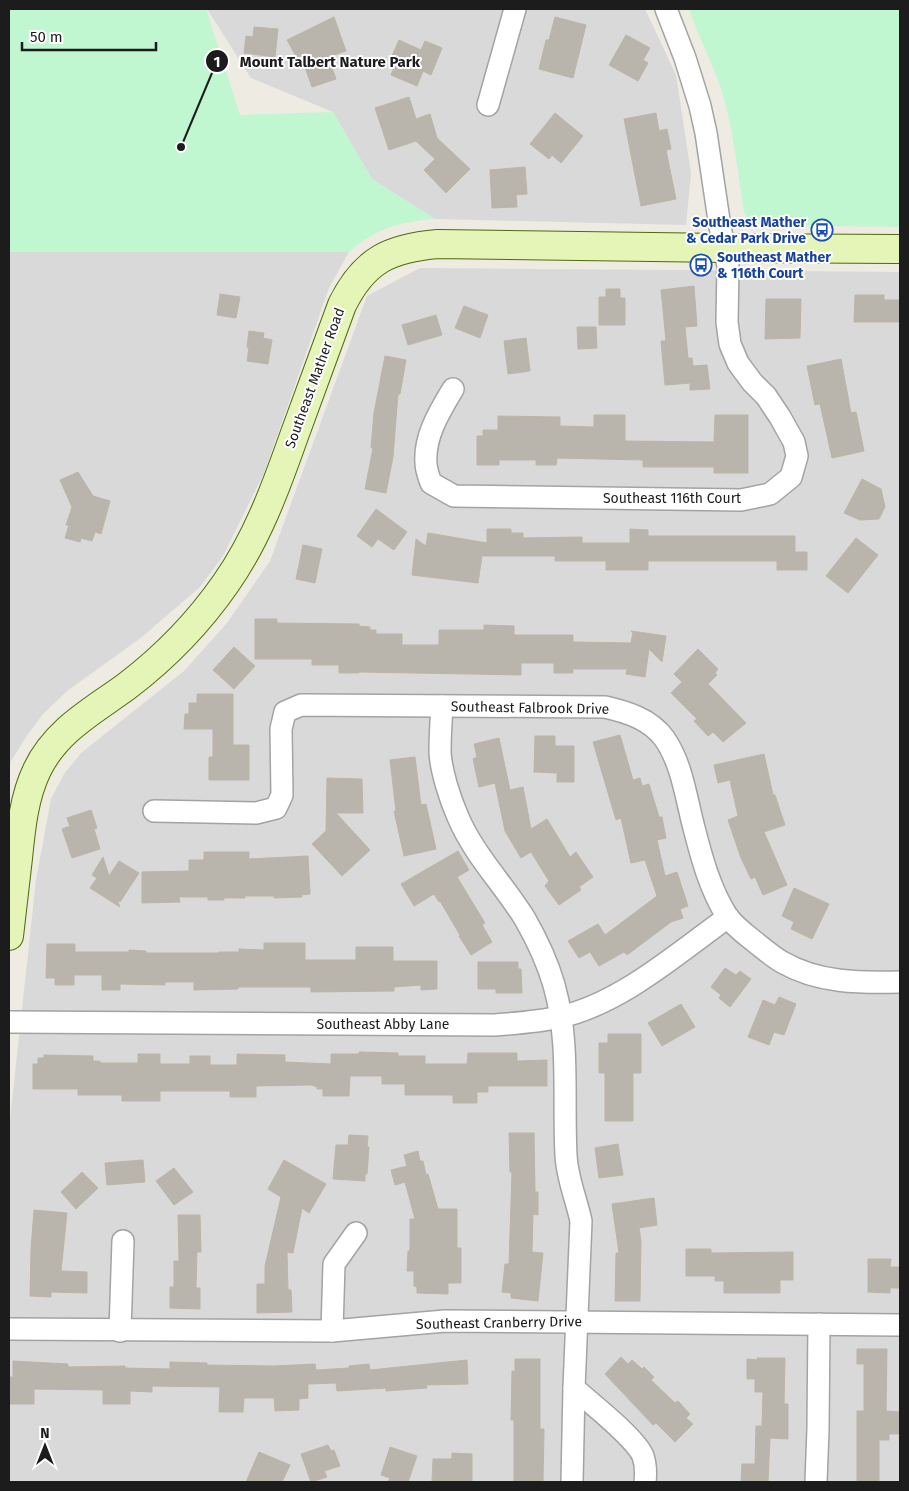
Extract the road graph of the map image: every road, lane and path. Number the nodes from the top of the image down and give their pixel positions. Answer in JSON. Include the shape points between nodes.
{"nodes":[{"id":1,"x":515,"y":9,"type":"edge"},
{"id":2,"x":666,"y":9,"type":"edge"},
{"id":3,"x":488,"y":105,"type":"dead end"},
{"id":4,"x":724,"y":248,"type":"junction"},
{"id":5,"x":900,"y":249,"type":"edge"},
{"id":6,"x":453,"y":389,"type":"dead end"},
{"id":7,"x":442,"y":706,"type":"junction"},
{"id":8,"x":154,"y":811,"type":"dead end"},
{"id":9,"x":15,"y":828,"type":"edge"},
{"id":10,"x":728,"y":917,"type":"junction"},
{"id":11,"x":9,"y":936,"type":"edge"},
{"id":12,"x":900,"y":982,"type":"edge"},
{"id":13,"x":562,"y":1017,"type":"junction"},
{"id":14,"x":9,"y":1022,"type":"edge"},
{"id":15,"x":356,"y":1233,"type":"dead end"},
{"id":16,"x":123,"y":1241,"type":"dead end"},
{"id":17,"x":577,"y":1322,"type":"junction"},
{"id":18,"x":819,"y":1324,"type":"junction"},
{"id":19,"x":900,"y":1325,"type":"edge"},
{"id":20,"x":9,"y":1329,"type":"edge"},
{"id":21,"x":120,"y":1331,"type":"junction"},
{"id":22,"x":332,"y":1331,"type":"junction"},
{"id":23,"x":574,"y":1388,"type":"junction"},
{"id":24,"x":572,"y":1482,"type":"edge"},
{"id":25,"x":646,"y":1482,"type":"edge"},
{"id":26,"x":816,"y":1482,"type":"edge"}],
"edges":[{"from":1,"to":3,"type":"street"},
{"from":2,"to":4,"type":"street","name":"Southeast 116th Court","via":[[700,106]]},
{"from":4,"to":5,"type":"street","name":"Southeast Mather Road"},
{"from":4,"to":6,"type":"street","name":"Southeast 116th Court","via":[[728,266],[730,344],[738,363],[780,417],[794,442],[797,456],[791,477],[770,494],[741,500],[454,496],[431,483],[426,464],[427,445],[437,416]]},
{"from":4,"to":9,"type":"street","name":"Southeast Mather Road","via":[[438,244],[401,250],[368,268],[355,281],[342,305],[285,462],[242,558],[213,602],[174,646],[127,686],[79,720],[54,744],[37,770]]},
{"from":7,"to":8,"type":"street","name":"Southeast Falbrook Drive","via":[[302,706],[285,712],[281,729],[282,795],[276,808],[256,813]]},
{"from":7,"to":10,"type":"street","name":"Southeast Falbrook Drive","via":[[605,707],[627,711],[647,722],[663,737],[675,757],[706,874]]},
{"from":7,"to":13,"type":"street","via":[[440,754],[458,818],[542,951]]},
{"from":9,"to":11,"type":"street","name":"Southeast Mather Road"},
{"from":10,"to":12,"type":"street","name":"Southeast Falbrook Drive","via":[[781,962],[805,973],[859,983]]},
{"from":10,"to":13,"type":"street","name":"Southeast Abby Lane","via":[[631,987],[601,1003]]},
{"from":13,"to":14,"type":"street","name":"Southeast Abby Lane","via":[[495,1025]]},
{"from":13,"to":17,"type":"street","via":[[566,1050],[568,1178],[581,1221]]},
{"from":15,"to":22,"type":"street","via":[[334,1264]]},
{"from":16,"to":21,"type":"street"},
{"from":17,"to":18,"type":"street","name":"Southeast Cranberry Drive"},
{"from":17,"to":22,"type":"street","name":"Southeast Cranberry Drive","via":[[445,1321]]},
{"from":17,"to":23,"type":"street"},
{"from":18,"to":19,"type":"street","name":"Southeast Cranberry Drive"},
{"from":18,"to":26,"type":"street"},
{"from":20,"to":21,"type":"street","name":"Southeast Cranberry Drive"},
{"from":21,"to":22,"type":"street","name":"Southeast Cranberry Drive"},
{"from":23,"to":24,"type":"street"},
{"from":23,"to":25,"type":"street","via":[[634,1442],[647,1470]]}]}
